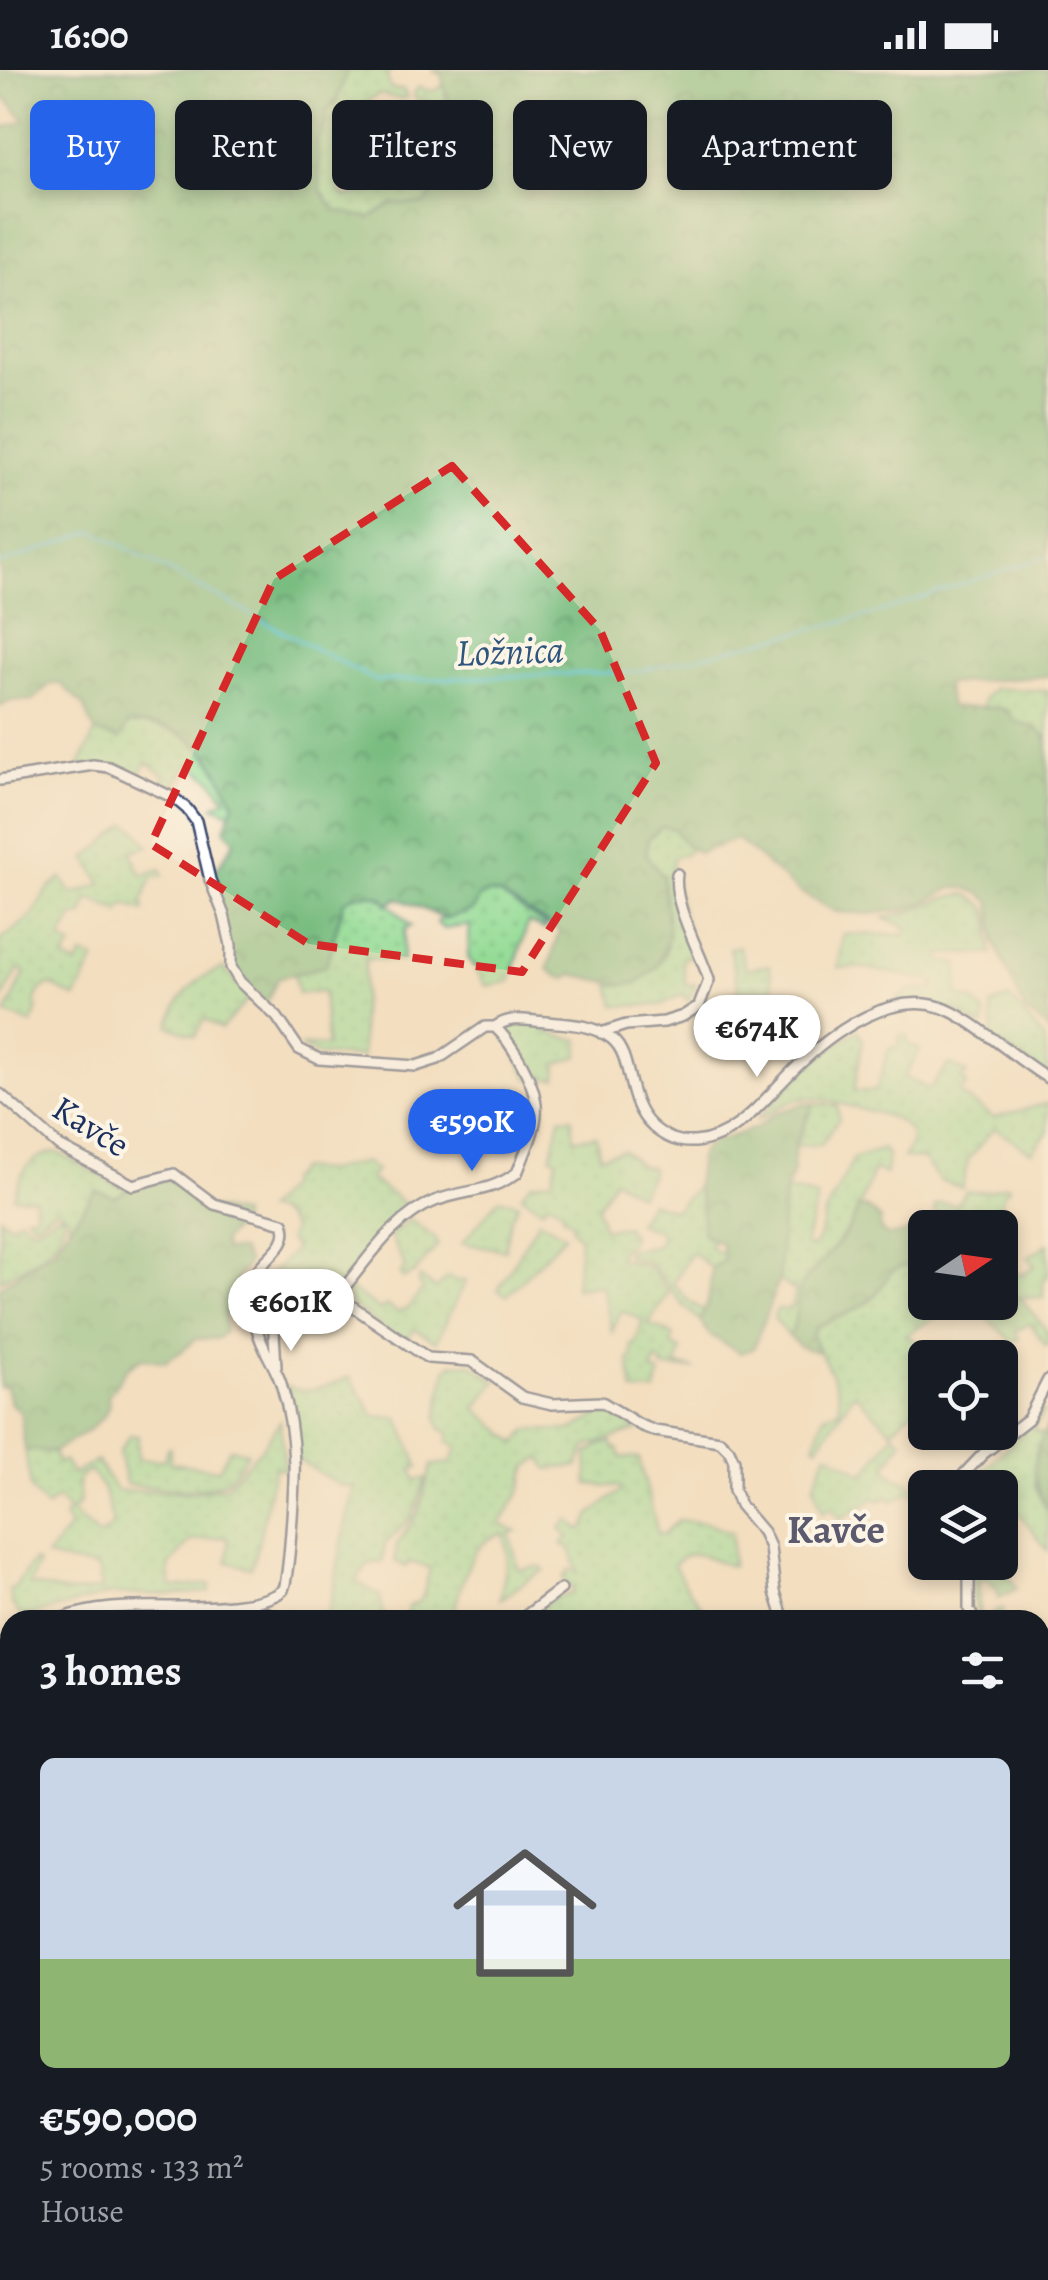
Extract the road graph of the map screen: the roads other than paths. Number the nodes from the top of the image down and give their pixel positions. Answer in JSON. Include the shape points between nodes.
{"nodes":[{"id":1,"x":0,"y":780,"type":"edge"},
{"id":2,"x":676,"y":874,"type":"dead end"},
{"id":3,"x":495,"y":1027,"type":"junction"},
{"id":4,"x":601,"y":1034,"type":"junction"},
{"id":5,"x":1048,"y":1078,"type":"edge"},
{"id":6,"x":0,"y":1094,"type":"edge"},
{"id":7,"x":346,"y":1302,"type":"junction"},
{"id":8,"x":276,"y":1368,"type":"junction"},
{"id":9,"x":1048,"y":1380,"type":"edge"},
{"id":10,"x":968,"y":1470,"type":"edge"},
{"id":11,"x":969,"y":1580,"type":"edge"},
{"id":12,"x":561,"y":1589,"type":"dead end"},
{"id":13,"x":240,"y":1604,"type":"junction"},
{"id":14,"x":106,"y":1610,"type":"edge"},
{"id":15,"x":258,"y":1610,"type":"edge"},
{"id":16,"x":533,"y":1610,"type":"edge"},
{"id":17,"x":781,"y":1610,"type":"edge"},
{"id":18,"x":969,"y":1610,"type":"edge"}],
"edges":[{"from":1,"to":3,"type":"street","via":[[92,765],[187,809],[224,915],[231,967],[299,1049],[319,1059],[416,1066]]},
{"from":2,"to":4,"type":"street","via":[[681,908],[709,980],[699,1006],[664,1022]]},
{"from":3,"to":4,"type":"street","via":[[511,1018]]},
{"from":3,"to":7,"type":"street","via":[[537,1096],[537,1116],[517,1172],[416,1212],[370,1254],[344,1288]]},
{"from":4,"to":5,"type":"street","via":[[621,1053],[642,1115],[668,1138],[686,1142],[719,1135],[743,1120],[804,1059],[888,1008],[942,1007]]},
{"from":6,"to":8,"type":"street","name":"Kavče","via":[[59,1146],[134,1185],[174,1174],[214,1204],[284,1223],[285,1239],[254,1274],[250,1291],[258,1336]]},
{"from":7,"to":8,"type":"street","name":"Kavče","via":[[282,1302],[273,1316]]},
{"from":7,"to":17,"type":"street","via":[[428,1358],[472,1361],[522,1397],[552,1404],[602,1402],[640,1426],[720,1441],[734,1461],[740,1505],[770,1547]]},
{"from":8,"to":13,"type":"street","name":"Kavče","via":[[294,1464],[289,1580],[282,1591]]},
{"from":9,"to":10,"type":"street","via":[[1028,1419]]},
{"from":11,"to":18,"type":"street"},
{"from":12,"to":16,"type":"street"},
{"from":13,"to":14,"type":"street","name":"Kavče"},
{"from":13,"to":15,"type":"street","name":"Kavče"}]}
